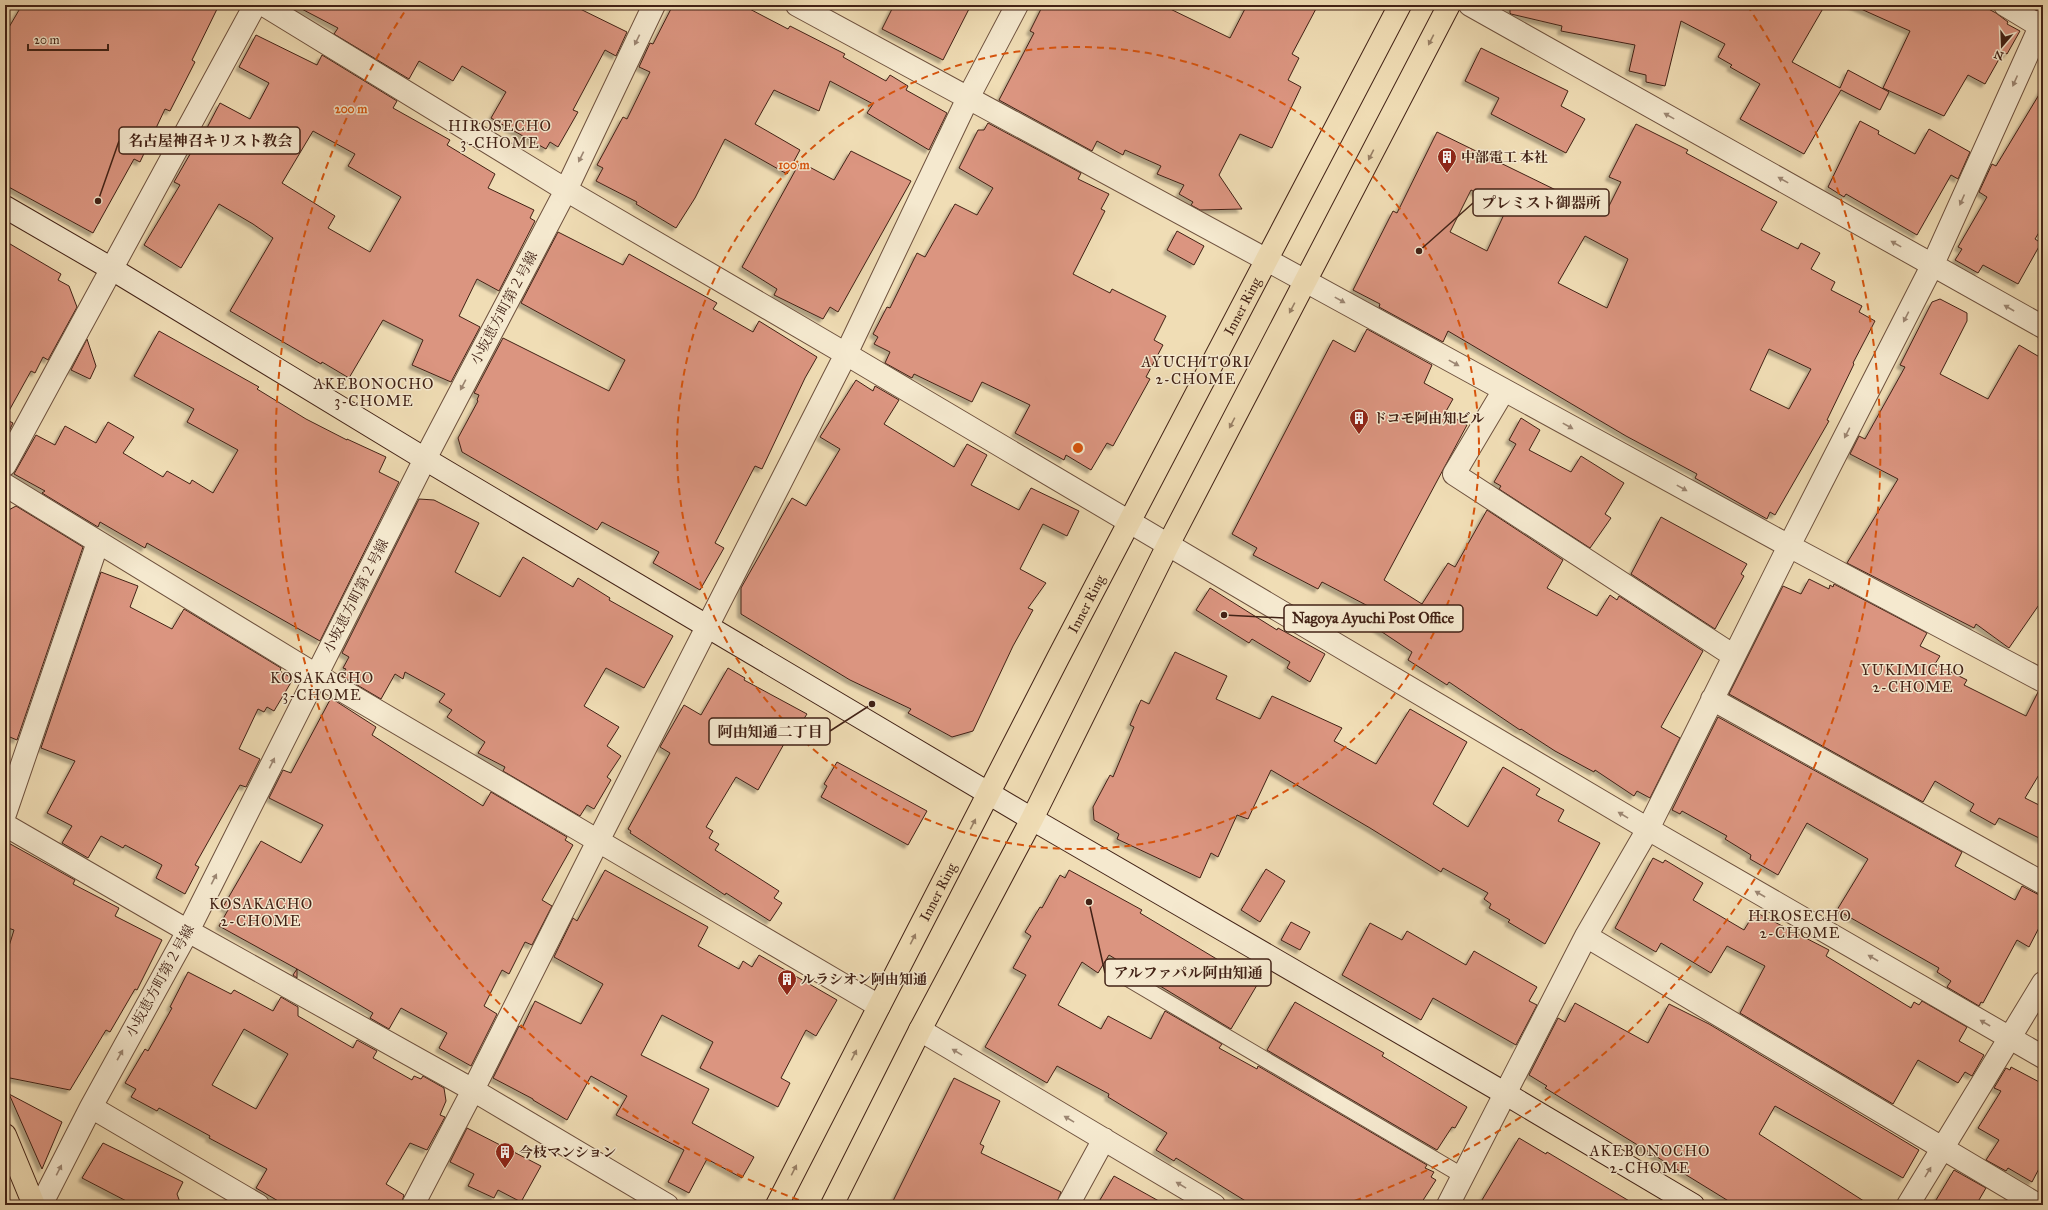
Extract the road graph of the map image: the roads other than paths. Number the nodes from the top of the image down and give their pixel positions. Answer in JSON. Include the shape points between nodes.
{"nodes":[{"id":1,"x":255,"y":5,"type":"edge"},
{"id":2,"x":264,"y":5,"type":"edge"},
{"id":3,"x":654,"y":5,"type":"edge"},
{"id":4,"x":797,"y":5,"type":"edge"},
{"id":5,"x":1017,"y":5,"type":"edge"},
{"id":6,"x":1400,"y":5,"type":"edge"},
{"id":7,"x":1448,"y":5,"type":"edge"},
{"id":8,"x":1470,"y":5,"type":"edge"},
{"id":9,"x":2005,"y":5,"type":"edge"},
{"id":10,"x":2042,"y":25,"type":"edge"},
{"id":11,"x":968,"y":98,"type":"junction"},
{"id":12,"x":566,"y":190,"type":"junction"},
{"id":13,"x":5,"y":207,"type":"edge"},
{"id":14,"x":1267,"y":260,"type":"junction"},
{"id":15,"x":1933,"y":264,"type":"junction"},
{"id":16,"x":112,"y":269,"type":"junction"},
{"id":17,"x":1306,"y":281,"type":"junction"},
{"id":18,"x":2043,"y":327,"type":"edge"},
{"id":19,"x":846,"y":354,"type":"junction"},
{"id":20,"x":1504,"y":390,"type":"junction"},
{"id":21,"x":424,"y":459,"type":"junction"},
{"id":22,"x":5,"y":465,"type":"edge"},
{"id":23,"x":5,"y":485,"type":"edge"},
{"id":24,"x":1129,"y":522,"type":"junction"},
{"id":25,"x":98,"y":542,"type":"junction"},
{"id":26,"x":1168,"y":545,"type":"junction"},
{"id":27,"x":1789,"y":546,"type":"junction"},
{"id":28,"x":707,"y":625,"type":"junction"},
{"id":29,"x":1734,"y":656,"type":"junction"},
{"id":30,"x":316,"y":675,"type":"junction"},
{"id":31,"x":2043,"y":681,"type":"edge"},
{"id":32,"x":1712,"y":699,"type":"junction"},
{"id":33,"x":989,"y":793,"type":"junction"},
{"id":34,"x":5,"y":814,"type":"edge"},
{"id":35,"x":1032,"y":819,"type":"junction"},
{"id":36,"x":5,"y":825,"type":"edge"},
{"id":37,"x":1648,"y":829,"type":"junction"},
{"id":38,"x":598,"y":841,"type":"junction"},
{"id":39,"x":2043,"y":883,"type":"edge"},
{"id":40,"x":188,"y":931,"type":"junction"},
{"id":41,"x":1586,"y":936,"type":"junction"},
{"id":42,"x":1120,"y":974,"type":"dead end"},
{"id":43,"x":2043,"y":982,"type":"edge"},
{"id":44,"x":879,"y":1006,"type":"junction"},
{"id":45,"x":920,"y":1030,"type":"junction"},
{"id":46,"x":2009,"y":1037,"type":"junction"},
{"id":47,"x":2043,"y":1057,"type":"edge"},
{"id":48,"x":473,"y":1090,"type":"junction"},
{"id":49,"x":1506,"y":1094,"type":"junction"},
{"id":50,"x":91,"y":1107,"type":"junction"},
{"id":51,"x":5,"y":1135,"type":"edge"},
{"id":52,"x":1104,"y":1139,"type":"junction"},
{"id":53,"x":1943,"y":1147,"type":"junction"},
{"id":54,"x":1463,"y":1176,"type":"junction"},
{"id":55,"x":34,"y":1205,"type":"edge"},
{"id":56,"x":41,"y":1205,"type":"edge"},
{"id":57,"x":258,"y":1205,"type":"edge"},
{"id":58,"x":413,"y":1205,"type":"edge"},
{"id":59,"x":667,"y":1205,"type":"edge"},
{"id":60,"x":777,"y":1205,"type":"edge"},
{"id":61,"x":832,"y":1205,"type":"edge"},
{"id":62,"x":1068,"y":1205,"type":"edge"},
{"id":63,"x":1214,"y":1205,"type":"edge"},
{"id":64,"x":1448,"y":1205,"type":"edge"},
{"id":65,"x":1693,"y":1205,"type":"edge"},
{"id":66,"x":1908,"y":1205,"type":"edge"},
{"id":67,"x":2038,"y":1205,"type":"edge"}],
"edges":[{"from":1,"to":16,"type":"street"},
{"from":2,"to":12,"type":"street"},
{"from":3,"to":12,"type":"street","name":"小坂恵方町第２号線","one_way":true},
{"from":4,"to":11,"type":"street"},
{"from":5,"to":11,"type":"street"},
{"from":6,"to":14,"type":"main road","name":"Inner Ring"},
{"from":7,"to":17,"type":"main road","one_way":true},
{"from":15,"to":8,"type":"street","one_way":true},
{"from":9,"to":10,"type":"street"},
{"from":10,"to":15,"type":"street","one_way":true},
{"from":11,"to":14,"type":"street"},
{"from":11,"to":19,"type":"street"},
{"from":12,"to":19,"type":"street"},
{"from":12,"to":21,"type":"street","name":"小坂恵方町第２号線","one_way":true},
{"from":13,"to":16,"type":"street"},
{"from":14,"to":17,"type":"street"},
{"from":14,"to":24,"type":"main road","name":"Inner Ring"},
{"from":18,"to":15,"type":"street","one_way":true},
{"from":15,"to":27,"type":"street","one_way":true},
{"from":16,"to":21,"type":"street"},
{"from":16,"to":22,"type":"street"},
{"from":17,"to":20,"type":"street","one_way":true},
{"from":17,"to":26,"type":"main road","one_way":true},
{"from":19,"to":24,"type":"street"},
{"from":19,"to":28,"type":"street"},
{"from":20,"to":27,"type":"street","one_way":true},
{"from":20,"to":29,"type":"street","via":[[1454,474]]},
{"from":21,"to":28,"type":"street"},
{"from":21,"to":30,"type":"street","name":"小坂恵方町第２号線"},
{"from":23,"to":25,"type":"street"},
{"from":24,"to":26,"type":"street"},
{"from":24,"to":33,"type":"main road","name":"Inner Ring"},
{"from":25,"to":30,"type":"street"},
{"from":25,"to":34,"type":"street"},
{"from":26,"to":35,"type":"main road"},
{"from":37,"to":26,"type":"street","one_way":true},
{"from":27,"to":29,"type":"street"},
{"from":27,"to":31,"type":"street"},
{"from":28,"to":33,"type":"street"},
{"from":28,"to":38,"type":"street"},
{"from":29,"to":32,"type":"street"},
{"from":30,"to":38,"type":"street"},
{"from":40,"to":30,"type":"street","name":"小坂恵方町第２号線","one_way":true},
{"from":32,"to":37,"type":"street"},
{"from":32,"to":39,"type":"street"},
{"from":33,"to":35,"type":"street"},
{"from":44,"to":33,"type":"main road","name":"Inner Ring","one_way":true},
{"from":35,"to":45,"type":"main road"},
{"from":35,"to":49,"type":"street"},
{"from":36,"to":40,"type":"street"},
{"from":37,"to":41,"type":"street"},
{"from":46,"to":37,"type":"street","one_way":true},
{"from":38,"to":44,"type":"street"},
{"from":38,"to":48,"type":"street"},
{"from":40,"to":48,"type":"street"},
{"from":50,"to":40,"type":"street","name":"小坂恵方町第２号線","one_way":true},
{"from":41,"to":49,"type":"street"},
{"from":41,"to":53,"type":"street"},
{"from":42,"to":54,"type":"lane"},
{"from":43,"to":46,"type":"street"},
{"from":60,"to":44,"type":"main road","name":"Inner Ring","one_way":true},
{"from":52,"to":45,"type":"street","one_way":true},
{"from":45,"to":61,"type":"main road"},
{"from":46,"to":47,"type":"street"},
{"from":46,"to":53,"type":"street"},
{"from":48,"to":58,"type":"street"},
{"from":48,"to":59,"type":"street"},
{"from":49,"to":54,"type":"street"},
{"from":49,"to":65,"type":"street"},
{"from":56,"to":50,"type":"street","name":"小坂恵方町第２号線","one_way":true},
{"from":50,"to":57,"type":"street"},
{"from":51,"to":55,"type":"main road"},
{"from":52,"to":62,"type":"street"},
{"from":63,"to":52,"type":"street","one_way":true},
{"from":66,"to":53,"type":"street","one_way":true},
{"from":53,"to":67,"type":"street"},
{"from":54,"to":64,"type":"street"}]}
